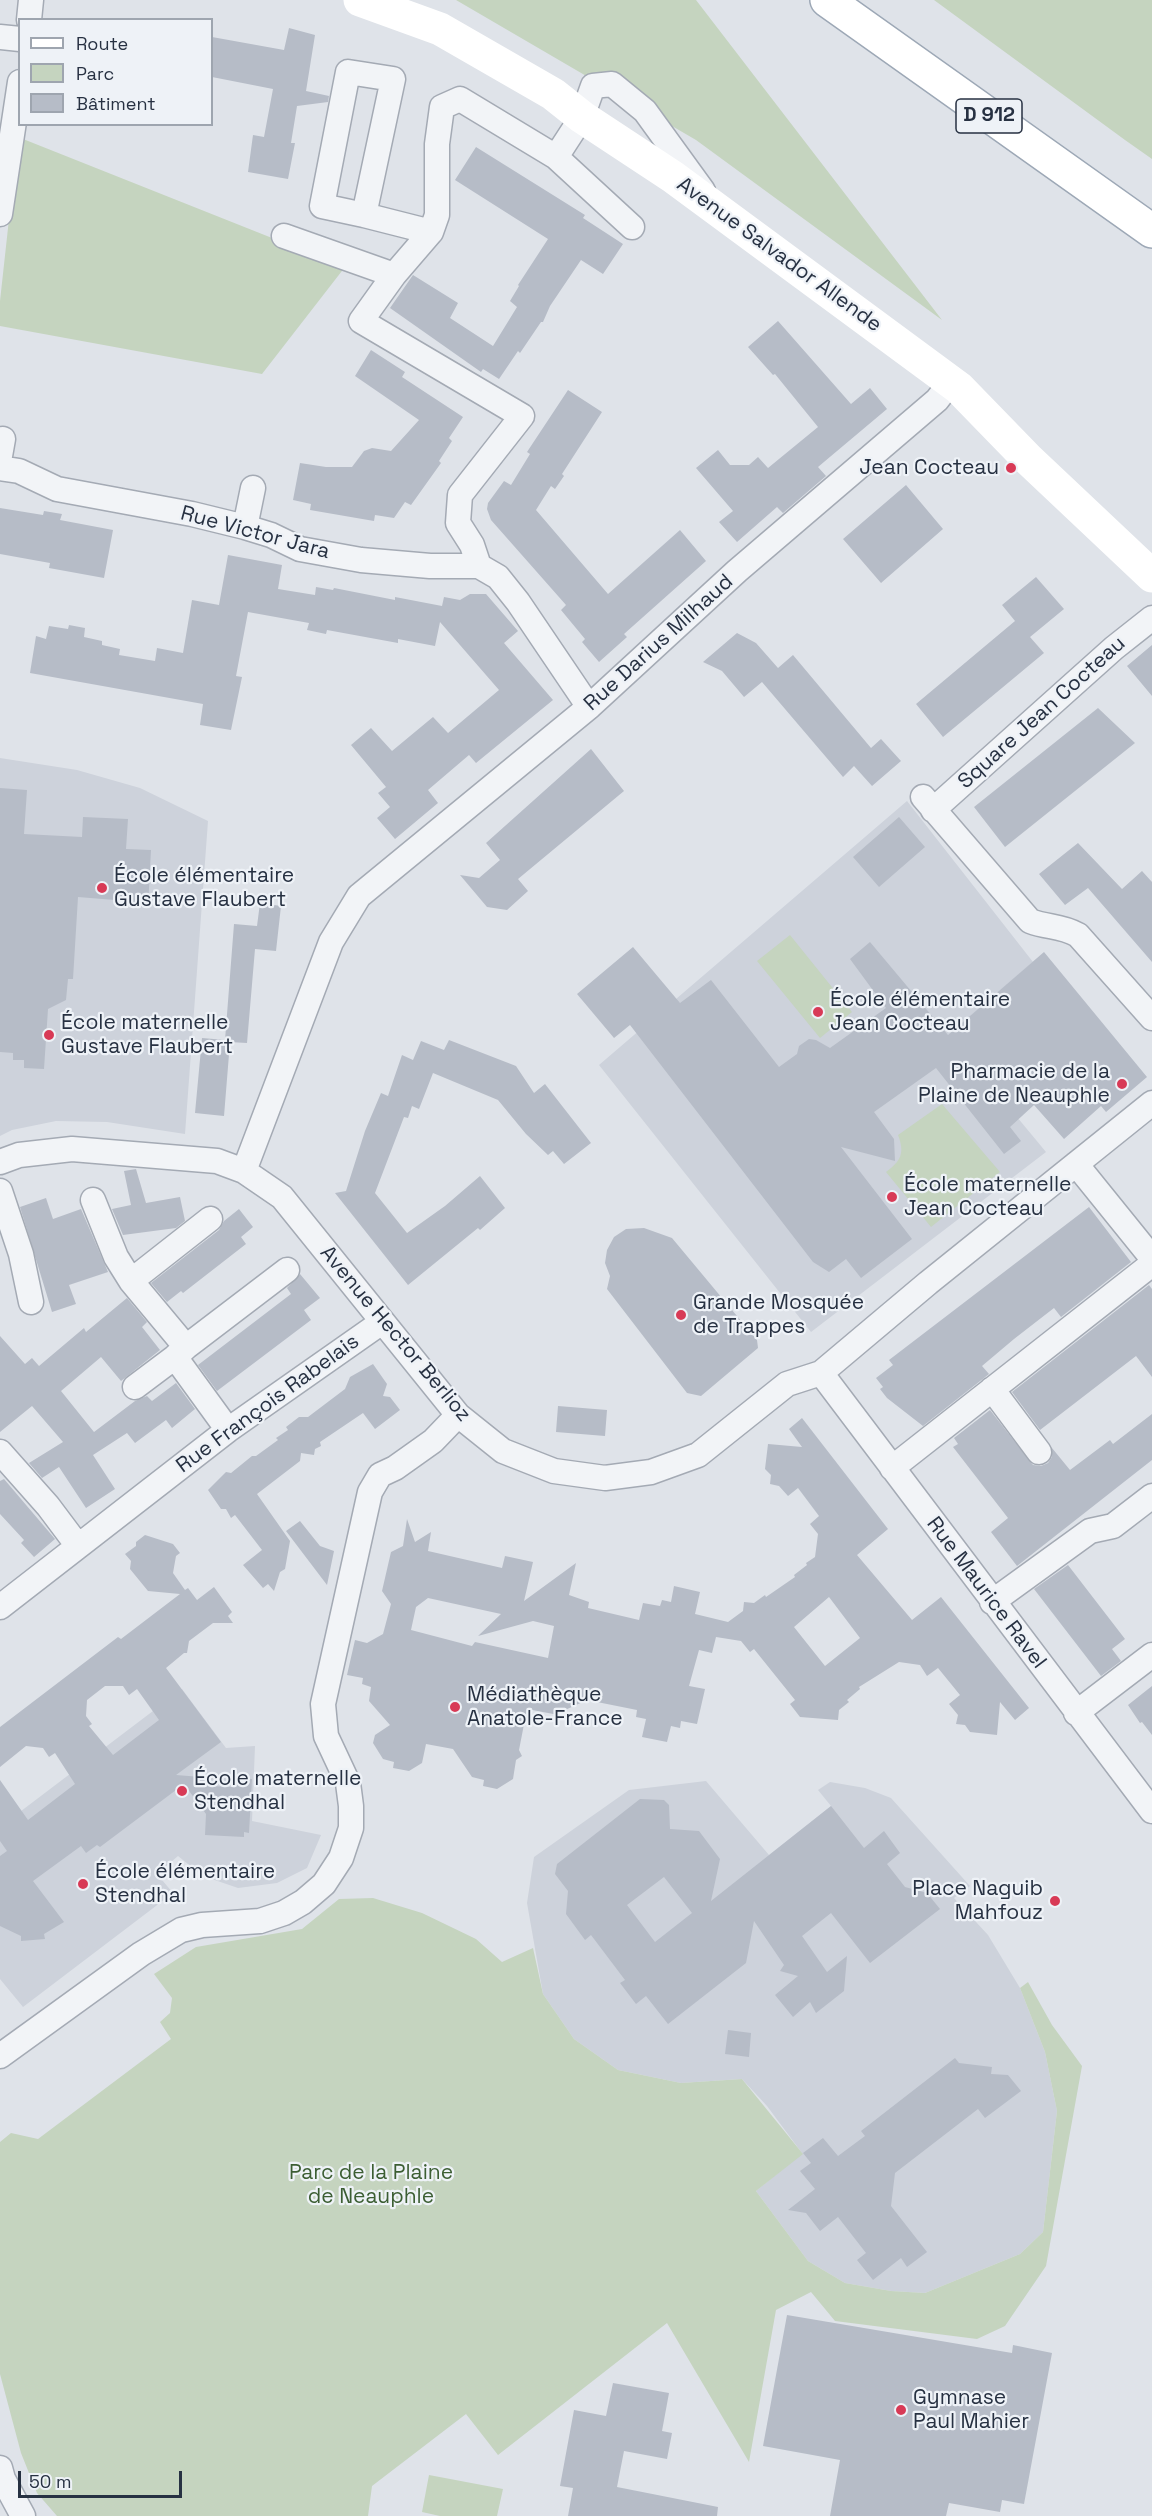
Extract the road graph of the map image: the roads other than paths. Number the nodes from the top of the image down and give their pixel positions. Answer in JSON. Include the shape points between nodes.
{"nodes":[{"id":1,"x":31,"y":0,"type":"edge"},
{"id":2,"x":360,"y":0,"type":"edge"},
{"id":3,"x":827,"y":0,"type":"edge"},
{"id":4,"x":849,"y":0,"type":"edge"},
{"id":5,"x":28,"y":18,"type":"edge"},
{"id":6,"x":0,"y":37,"type":"edge"},
{"id":7,"x":18,"y":39,"type":"edge"},
{"id":8,"x":18,"y":95,"type":"edge"},
{"id":9,"x":582,"y":117,"type":"junction"},
{"id":10,"x":556,"y":157,"type":"junction"},
{"id":11,"x":715,"y":208,"type":"junction"},
{"id":12,"x":0,"y":214,"type":"edge"},
{"id":13,"x":364,"y":215,"type":"junction"},
{"id":14,"x":1152,"y":218,"type":"edge"},
{"id":15,"x":632,"y":227,"type":"dead end"},
{"id":16,"x":1152,"y":231,"type":"edge"},
{"id":17,"x":431,"y":232,"type":"junction"},
{"id":18,"x":284,"y":236,"type":"dead end"},
{"id":19,"x":394,"y":275,"type":"junction"},
{"id":20,"x":951,"y":382,"type":"junction"},
{"id":21,"x":0,"y":468,"type":"edge"},
{"id":22,"x":253,"y":488,"type":"dead end"},
{"id":23,"x":245,"y":527,"type":"junction"},
{"id":24,"x":479,"y":566,"type":"junction"},
{"id":25,"x":1152,"y":576,"type":"edge"},
{"id":26,"x":1152,"y":618,"type":"edge"},
{"id":27,"x":589,"y":707,"type":"junction"},
{"id":28,"x":1152,"y":1018,"type":"edge"},
{"id":29,"x":1152,"y":1103,"type":"edge"},
{"id":30,"x":0,"y":1162,"type":"edge"},
{"id":31,"x":1076,"y":1164,"type":"junction"},
{"id":32,"x":244,"y":1171,"type":"junction"},
{"id":33,"x":0,"y":1191,"type":"edge"},
{"id":34,"x":93,"y":1200,"type":"dead end"},
{"id":35,"x":210,"y":1219,"type":"dead end"},
{"id":36,"x":1152,"y":1258,"type":"edge"},
{"id":37,"x":1152,"y":1264,"type":"edge"},
{"id":38,"x":287,"y":1270,"type":"dead end"},
{"id":39,"x":131,"y":1281,"type":"junction"},
{"id":40,"x":31,"y":1302,"type":"dead end"},
{"id":41,"x":382,"y":1322,"type":"junction"},
{"id":42,"x":180,"y":1352,"type":"junction"},
{"id":43,"x":821,"y":1373,"type":"junction"},
{"id":44,"x":135,"y":1387,"type":"dead end"},
{"id":45,"x":992,"y":1389,"type":"junction"},
{"id":46,"x":458,"y":1415,"type":"junction"},
{"id":47,"x":228,"y":1430,"type":"junction"},
{"id":48,"x":0,"y":1452,"type":"edge"},
{"id":49,"x":1040,"y":1452,"type":"dead end"},
{"id":50,"x":892,"y":1468,"type":"junction"},
{"id":51,"x":1152,"y":1496,"type":"edge"},
{"id":52,"x":78,"y":1546,"type":"junction"},
{"id":53,"x":992,"y":1602,"type":"junction"},
{"id":54,"x":0,"y":1607,"type":"edge"},
{"id":55,"x":1152,"y":1655,"type":"edge"},
{"id":56,"x":1077,"y":1713,"type":"junction"},
{"id":57,"x":1152,"y":1811,"type":"edge"},
{"id":58,"x":0,"y":2056,"type":"edge"},
{"id":59,"x":0,"y":2468,"type":"edge"},
{"id":60,"x":23,"y":2516,"type":"edge"}],
"edges":[{"from":1,"to":5,"type":"street"},
{"from":2,"to":9,"type":"street","name":"Avenue Salvador Allende","via":[[440,29],[554,93]]},
{"from":3,"to":16,"type":"street","number":"D 912"},
{"from":4,"to":14,"type":"street","number":"D 912"},
{"from":6,"to":7,"type":"street"},
{"from":8,"to":12,"type":"street"},
{"from":9,"to":10,"type":"street"},
{"from":9,"to":11,"type":"street","name":"Avenue Salvador Allende"},
{"from":9,"to":11,"type":"street","via":[[593,86],[612,84],[645,111]]},
{"from":10,"to":15,"type":"street"},
{"from":10,"to":17,"type":"street","via":[[460,99],[442,107],[437,144],[437,215]]},
{"from":11,"to":20,"type":"street","name":"Avenue Salvador Allende"},
{"from":13,"to":13,"type":"street","via":[[322,206],[348,72],[393,79]]},
{"from":13,"to":17,"type":"street"},
{"from":17,"to":19,"type":"street"},
{"from":18,"to":19,"type":"street"},
{"from":19,"to":24,"type":"street","via":[[362,321],[522,416],[460,495],[458,523]]},
{"from":20,"to":25,"type":"street","name":"Avenue Salvador Allende"},
{"from":20,"to":27,"type":"street","name":"Rue Darius Milhaud","via":[[937,400],[737,571]]},
{"from":21,"to":23,"type":"street","name":"Rue Victor Jara","via":[[19,471],[57,489]]},
{"from":22,"to":23,"type":"street"},
{"from":23,"to":24,"type":"street","name":"Rue Victor Jara","via":[[300,549],[351,558],[430,566]]},
{"from":24,"to":27,"type":"street","via":[[498,577],[518,602]]},
{"from":26,"to":28,"type":"street","name":"Square Jean Cocteau","via":[[928,803],[1030,921],[1063,927],[1078,935]]},
{"from":27,"to":32,"type":"street","name":"Rue Darius Milhaud","via":[[359,896],[331,942]]},
{"from":29,"to":31,"type":"street","name":"Avenue Hector Berlioz"},
{"from":30,"to":32,"type":"street","name":"Avenue Hector Berlioz","via":[[19,1155],[72,1149],[217,1161]]},
{"from":31,"to":36,"type":"street"},
{"from":31,"to":43,"type":"street","name":"Avenue Hector Berlioz"},
{"from":32,"to":41,"type":"street","name":"Avenue Hector Berlioz","via":[[282,1197]]},
{"from":33,"to":40,"type":"street","via":[[21,1254]]},
{"from":34,"to":39,"type":"street","via":[[116,1257]]},
{"from":35,"to":39,"type":"street"},
{"from":37,"to":45,"type":"street"},
{"from":38,"to":42,"type":"street"},
{"from":39,"to":42,"type":"street"},
{"from":41,"to":46,"type":"street","name":"Avenue Hector Berlioz"},
{"from":41,"to":47,"type":"street","name":"Rue François Rabelais"},
{"from":42,"to":44,"type":"street"},
{"from":42,"to":47,"type":"street"},
{"from":43,"to":46,"type":"street","name":"Avenue Hector Berlioz","via":[[787,1384],[698,1455],[651,1472],[605,1478],[554,1471],[503,1452]]},
{"from":43,"to":50,"type":"street","name":"Rue Maurice Ravel"},
{"from":45,"to":49,"type":"street"},
{"from":45,"to":50,"type":"street"},
{"from":46,"to":58,"type":"street","via":[[433,1441],[380,1475],[370,1492],[323,1704],[326,1736],[348,1783],[351,1806],[351,1828],[341,1858],[324,1884],[293,1908],[260,1921],[181,1930],[141,1954]]},
{"from":47,"to":52,"type":"street","name":"Rue François Rabelais"},
{"from":48,"to":52,"type":"street"},
{"from":50,"to":53,"type":"street","name":"Rue Maurice Ravel"},
{"from":51,"to":53,"type":"street","via":[[1113,1526],[1090,1531]]},
{"from":52,"to":54,"type":"street","name":"Rue François Rabelais"},
{"from":53,"to":56,"type":"street","name":"Rue Maurice Ravel"},
{"from":55,"to":56,"type":"street"},
{"from":56,"to":57,"type":"street","name":"Rue Maurice Ravel"},
{"from":59,"to":60,"type":"street"}]}
